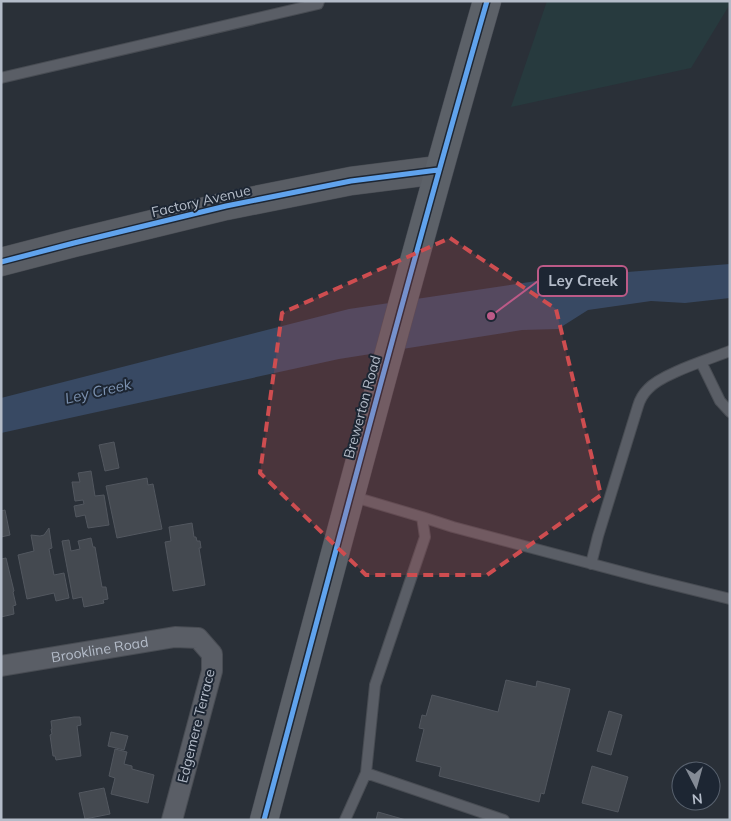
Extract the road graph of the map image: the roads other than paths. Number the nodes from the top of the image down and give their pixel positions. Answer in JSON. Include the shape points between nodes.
{"nodes":[{"id":1,"x":319,"y":1,"type":"edge"},
{"id":2,"x":487,"y":1,"type":"edge"},
{"id":3,"x":1,"y":78,"type":"edge"},
{"id":4,"x":438,"y":170,"type":"junction"},
{"id":5,"x":1,"y":262,"type":"edge"},
{"id":6,"x":730,"y":351,"type":"edge"},
{"id":7,"x":701,"y":362,"type":"junction"},
{"id":8,"x":730,"y":412,"type":"edge"},
{"id":9,"x":350,"y":496,"type":"junction"},
{"id":10,"x":422,"y":517,"type":"junction"},
{"id":11,"x":591,"y":564,"type":"junction"},
{"id":12,"x":730,"y":599,"type":"edge"},
{"id":13,"x":198,"y":638,"type":"joint"},
{"id":14,"x":1,"y":666,"type":"edge"},
{"id":15,"x":366,"y":774,"type":"junction"},
{"id":16,"x":172,"y":820,"type":"edge"},
{"id":17,"x":264,"y":820,"type":"edge"},
{"id":18,"x":345,"y":820,"type":"edge"},
{"id":19,"x":504,"y":820,"type":"edge"}],
"edges":[{"from":1,"to":3,"type":"lane","via":[[318,4]]},
{"from":2,"to":4,"type":"main road","name":"Brewerton Road"},
{"from":4,"to":5,"type":"street","name":"Factory Avenue","via":[[351,181],[226,206]]},
{"from":4,"to":9,"type":"main road","name":"Brewerton Road"},
{"from":6,"to":7,"type":"lane"},
{"from":7,"to":8,"type":"lane","via":[[720,401]]},
{"from":7,"to":11,"type":"lane","via":[[666,376],[649,387],[641,397]]},
{"from":9,"to":10,"type":"lane"},
{"from":9,"to":17,"type":"main road","name":"Brewerton Road"},
{"from":10,"to":11,"type":"lane"},
{"from":10,"to":15,"type":"lane","via":[[425,537],[375,685]]},
{"from":11,"to":12,"type":"lane"},
{"from":13,"to":14,"type":"street","name":"Brookline Road","via":[[175,637]]},
{"from":13,"to":16,"type":"street","name":"Edgemere Terrace","via":[[212,654],[212,671]]},
{"from":15,"to":18,"type":"lane"},
{"from":15,"to":19,"type":"lane"}]}
